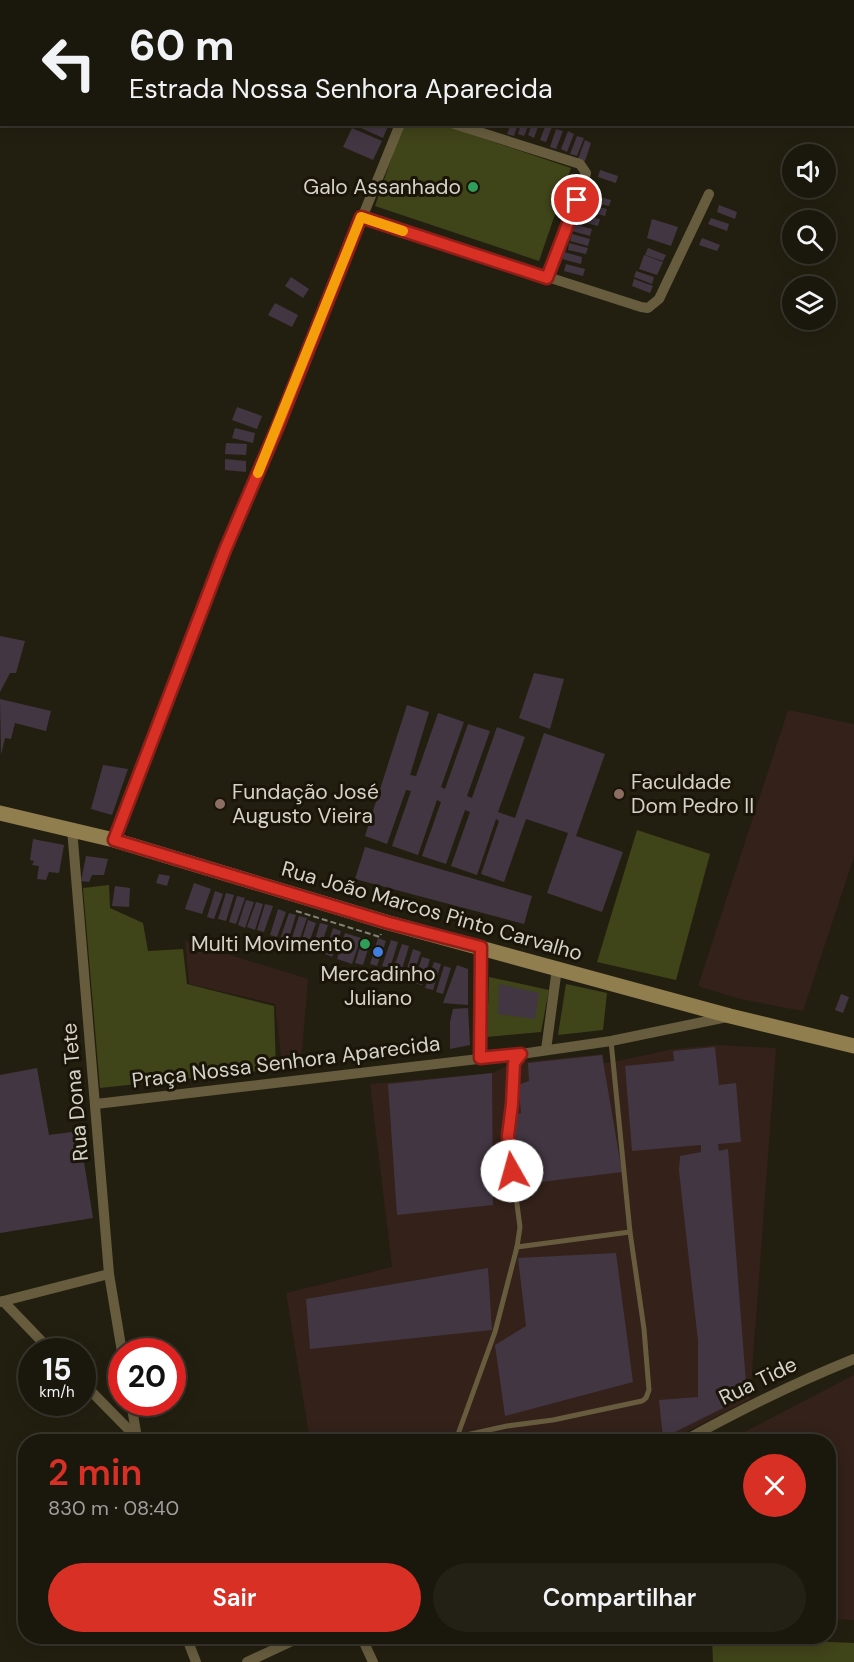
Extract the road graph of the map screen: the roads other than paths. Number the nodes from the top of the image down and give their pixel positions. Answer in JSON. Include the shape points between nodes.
{"nodes":[{"id":1,"x":398,"y":126,"type":"edge"},
{"id":2,"x":460,"y":126,"type":"edge"},
{"id":3,"x":709,"y":194,"type":"dead end"},
{"id":4,"x":361,"y":217,"type":"junction"},
{"id":5,"x":547,"y":278,"type":"junction"},
{"id":6,"x":0,"y":813,"type":"edge"},
{"id":7,"x":72,"y":830,"type":"junction"},
{"id":8,"x":114,"y":840,"type":"junction"},
{"id":9,"x":481,"y":947,"type":"junction"},
{"id":10,"x":557,"y":968,"type":"junction"},
{"id":11,"x":730,"y":1016,"type":"junction"},
{"id":12,"x":611,"y":1041,"type":"junction"},
{"id":13,"x":854,"y":1046,"type":"edge"},
{"id":14,"x":546,"y":1050,"type":"junction"},
{"id":15,"x":521,"y":1054,"type":"junction"},
{"id":16,"x":480,"y":1058,"type":"junction"},
{"id":17,"x":96,"y":1104,"type":"junction"},
{"id":18,"x":630,"y":1232,"type":"junction"},
{"id":19,"x":517,"y":1247,"type":"junction"},
{"id":20,"x":109,"y":1274,"type":"junction"},
{"id":21,"x":1,"y":1301,"type":"edge"},
{"id":22,"x":38,"y":1338,"type":"edge"},
{"id":23,"x":120,"y":1338,"type":"edge"},
{"id":24,"x":854,"y":1359,"type":"edge"},
{"id":25,"x":96,"y":1397,"type":"edge"},
{"id":26,"x":133,"y":1416,"type":"edge"},
{"id":27,"x":132,"y":1434,"type":"edge"},
{"id":28,"x":136,"y":1434,"type":"edge"},
{"id":29,"x":457,"y":1434,"type":"edge"},
{"id":30,"x":475,"y":1434,"type":"edge"},
{"id":31,"x":697,"y":1434,"type":"edge"},
{"id":32,"x":189,"y":1644,"type":"edge"},
{"id":33,"x":286,"y":1644,"type":"edge"},
{"id":34,"x":366,"y":1644,"type":"edge"},
{"id":35,"x":196,"y":1662,"type":"edge"},
{"id":36,"x":247,"y":1662,"type":"edge"},
{"id":37,"x":374,"y":1662,"type":"edge"}],
"edges":[{"from":1,"to":4,"type":"street"},
{"from":2,"to":5,"type":"street","via":[[584,168],[584,181]]},
{"from":3,"to":5,"type":"street","via":[[659,299],[648,308]]},
{"from":4,"to":5,"type":"street"},
{"from":4,"to":8,"type":"street","via":[[225,550]]},
{"from":6,"to":7,"type":"main road","name":"Rua João Marcos Pinto Carvalho"},
{"from":7,"to":8,"type":"main road","name":"Rua João Marcos Pinto Carvalho"},
{"from":7,"to":17,"type":"street","name":"Rua Dona Tete"},
{"from":8,"to":9,"type":"main road","name":"Rua João Marcos Pinto Carvalho"},
{"from":9,"to":10,"type":"main road","name":"Rua João Marcos Pinto Carvalho"},
{"from":9,"to":16,"type":"street"},
{"from":10,"to":11,"type":"main road","name":"Rua João Marcos Pinto Carvalho"},
{"from":10,"to":14,"type":"street"},
{"from":11,"to":12,"type":"street","name":"Praça Nossa Senhora Aparecida"},
{"from":11,"to":13,"type":"main road","name":"Rua João Marcos Pinto Carvalho"},
{"from":12,"to":14,"type":"street","name":"Praça Nossa Senhora Aparecida"},
{"from":12,"to":18,"type":"lane"},
{"from":14,"to":15,"type":"street","name":"Praça Nossa Senhora Aparecida"},
{"from":15,"to":16,"type":"street","name":"Praça Nossa Senhora Aparecida"},
{"from":15,"to":19,"type":"lane","via":[[514,1063],[508,1136],[520,1227]]},
{"from":16,"to":17,"type":"street","name":"Praça Nossa Senhora Aparecida"},
{"from":17,"to":20,"type":"street","name":"Rua Dona Tete"},
{"from":18,"to":19,"type":"lane"},
{"from":18,"to":30,"type":"lane","via":[[644,1329],[649,1390],[646,1398]]},
{"from":19,"to":29,"type":"lane","via":[[495,1332]]},
{"from":20,"to":21,"type":"street"},
{"from":20,"to":23,"type":"street","name":"Rua Dona Tete"},
{"from":21,"to":22,"type":"street"},
{"from":24,"to":31,"type":"street","name":"Rua Tide","via":[[806,1378]]},
{"from":25,"to":27,"type":"street"},
{"from":26,"to":28,"type":"street"},
{"from":32,"to":35,"type":"street"},
{"from":33,"to":36,"type":"street"},
{"from":34,"to":37,"type":"street"}]}
